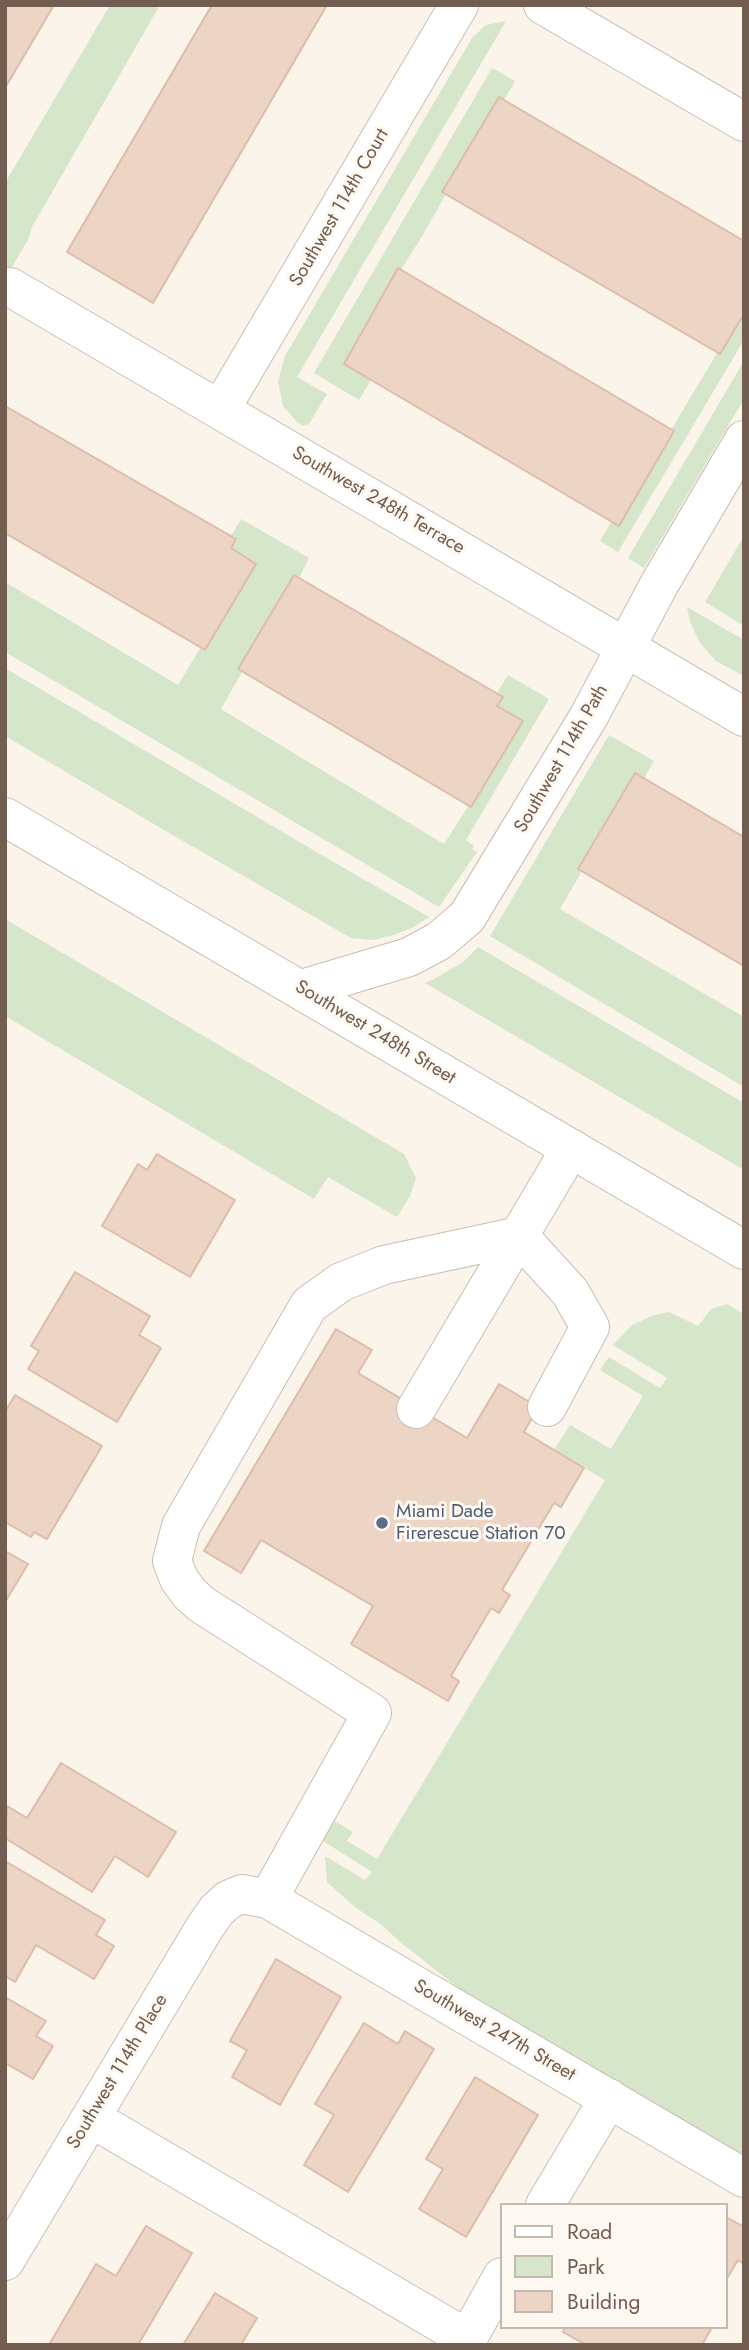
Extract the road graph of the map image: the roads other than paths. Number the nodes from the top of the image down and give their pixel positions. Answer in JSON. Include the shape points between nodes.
{"nodes":[{"id":1,"x":458,"y":5,"type":"edge"},
{"id":2,"x":543,"y":5,"type":"edge"},
{"id":3,"x":744,"y":122,"type":"edge"},
{"id":4,"x":10,"y":286,"type":"dead end"},
{"id":5,"x":220,"y":410,"type":"junction"},
{"id":6,"x":744,"y":440,"type":"edge"},
{"id":7,"x":625,"y":647,"type":"junction"},
{"id":8,"x":744,"y":717,"type":"edge"},
{"id":9,"x":5,"y":817,"type":"edge"},
{"id":10,"x":302,"y":989,"type":"junction"},
{"id":11,"x":571,"y":1148,"type":"junction"},
{"id":12,"x":519,"y":1236,"type":"junction"},
{"id":13,"x":744,"y":1250,"type":"edge"},
{"id":14,"x":547,"y":1407,"type":"dead end"},
{"id":15,"x":416,"y":1409,"type":"dead end"},
{"id":16,"x":255,"y":1896,"type":"junction"},
{"id":17,"x":609,"y":2098,"type":"junction"},
{"id":18,"x":91,"y":2118,"type":"junction"},
{"id":19,"x":744,"y":2178,"type":"edge"},
{"id":20,"x":546,"y":2203,"type":"edge"},
{"id":21,"x":5,"y":2261,"type":"edge"},
{"id":22,"x":500,"y":2281,"type":"edge"},
{"id":23,"x":465,"y":2342,"type":"edge"}],
"edges":[{"from":1,"to":5,"type":"street","name":"Southwest 114th Court"},
{"from":2,"to":3,"type":"street"},
{"from":4,"to":5,"type":"street","name":"Southwest 248th Terrace"},
{"from":5,"to":7,"type":"street","name":"Southwest 248th Terrace"},
{"from":6,"to":7,"type":"street","name":"Southwest 114th Path"},
{"from":7,"to":8,"type":"street","name":"Southwest 248th Terrace"},
{"from":7,"to":10,"type":"street","name":"Southwest 114th Path","via":[[589,716],[467,917],[417,953]]},
{"from":9,"to":10,"type":"street","name":"Southwest 248th Street"},
{"from":10,"to":11,"type":"street","name":"Southwest 248th Street"},
{"from":11,"to":12,"type":"street"},
{"from":11,"to":13,"type":"street","name":"Southwest 248th Street"},
{"from":12,"to":14,"type":"street","via":[[570,1292],[590,1327]]},
{"from":12,"to":15,"type":"street"},
{"from":12,"to":16,"type":"street","via":[[384,1265],[341,1282],[309,1305],[181,1525],[172,1562],[190,1594],[372,1713]]},
{"from":16,"to":17,"type":"street","name":"Southwest 247th Street"},
{"from":16,"to":18,"type":"street","name":"Southwest 114th Place","via":[[228,1900],[217,1910]]},
{"from":17,"to":19,"type":"street","name":"Southwest 247th Street"},
{"from":17,"to":20,"type":"street"},
{"from":18,"to":21,"type":"street","name":"Southwest 114th Place"},
{"from":18,"to":23,"type":"street"},
{"from":22,"to":23,"type":"street"}]}
